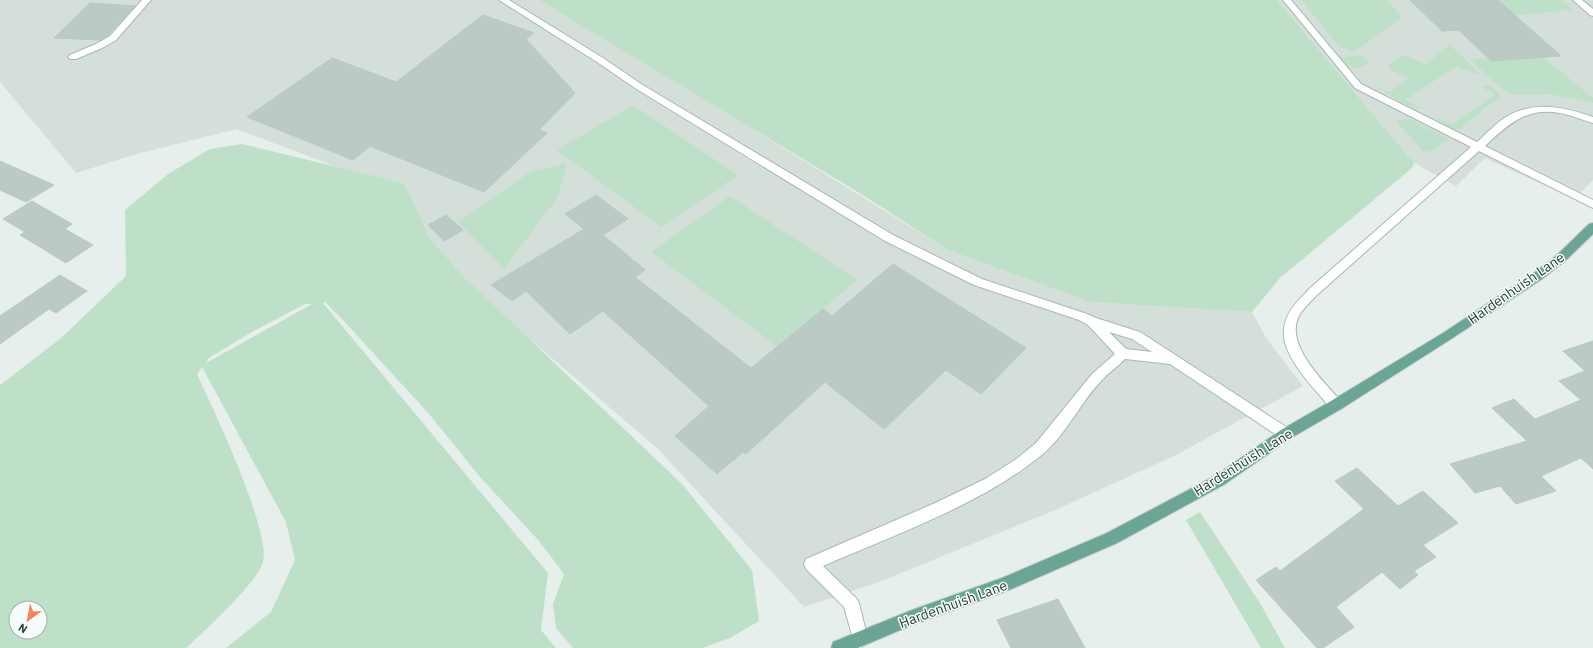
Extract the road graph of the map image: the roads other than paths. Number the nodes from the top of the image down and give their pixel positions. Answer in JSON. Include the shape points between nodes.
{"nodes":[{"id":1,"x":147,"y":0,"type":"edge"},
{"id":2,"x":503,"y":0,"type":"edge"},
{"id":3,"x":1287,"y":0,"type":"edge"},
{"id":4,"x":1577,"y":0,"type":"edge"},
{"id":5,"x":1593,"y":13,"type":"edge"},
{"id":6,"x":73,"y":57,"type":"dead end"},
{"id":7,"x":1593,"y":120,"type":"edge"},
{"id":8,"x":1478,"y":147,"type":"junction"},
{"id":9,"x":1593,"y":204,"type":"edge"},
{"id":10,"x":1593,"y":227,"type":"edge"},
{"id":11,"x":1092,"y":322,"type":"junction"},
{"id":12,"x":1123,"y":354,"type":"junction"},
{"id":13,"x":1173,"y":360,"type":"junction"},
{"id":14,"x":1336,"y":405,"type":"junction"},
{"id":15,"x":1286,"y":434,"type":"junction"},
{"id":16,"x":860,"y":640,"type":"junction"},
{"id":17,"x":839,"y":648,"type":"edge"}],
"edges":[{"from":1,"to":6,"type":"lane","via":[[113,38]]},
{"from":2,"to":11,"type":"lane","via":[[638,86],[889,238],[978,282]]},
{"from":3,"to":8,"type":"lane","via":[[1358,86]]},
{"from":4,"to":5,"type":"lane"},
{"from":7,"to":8,"type":"lane","via":[[1556,110],[1525,111],[1508,120]]},
{"from":8,"to":9,"type":"lane"},
{"from":8,"to":14,"type":"lane","via":[[1319,286],[1297,309],[1289,332],[1293,347]]},
{"from":10,"to":14,"type":"main road","name":"Hardenhuish Lane","via":[[1538,276]]},
{"from":11,"to":12,"type":"lane"},
{"from":11,"to":13,"type":"lane","via":[[1136,335]]},
{"from":12,"to":13,"type":"lane"},
{"from":12,"to":16,"type":"lane","via":[[1096,378],[1041,447],[1020,464],[990,483],[938,509],[811,564],[851,603]]},
{"from":13,"to":15,"type":"lane"},
{"from":14,"to":15,"type":"main road","name":"Hardenhuish Lane"},
{"from":15,"to":16,"type":"main road","name":"Hardenhuish Lane","via":[[1220,480],[1112,538],[1004,585]]},
{"from":16,"to":17,"type":"main road","name":"Hardenhuish Lane"}]}
